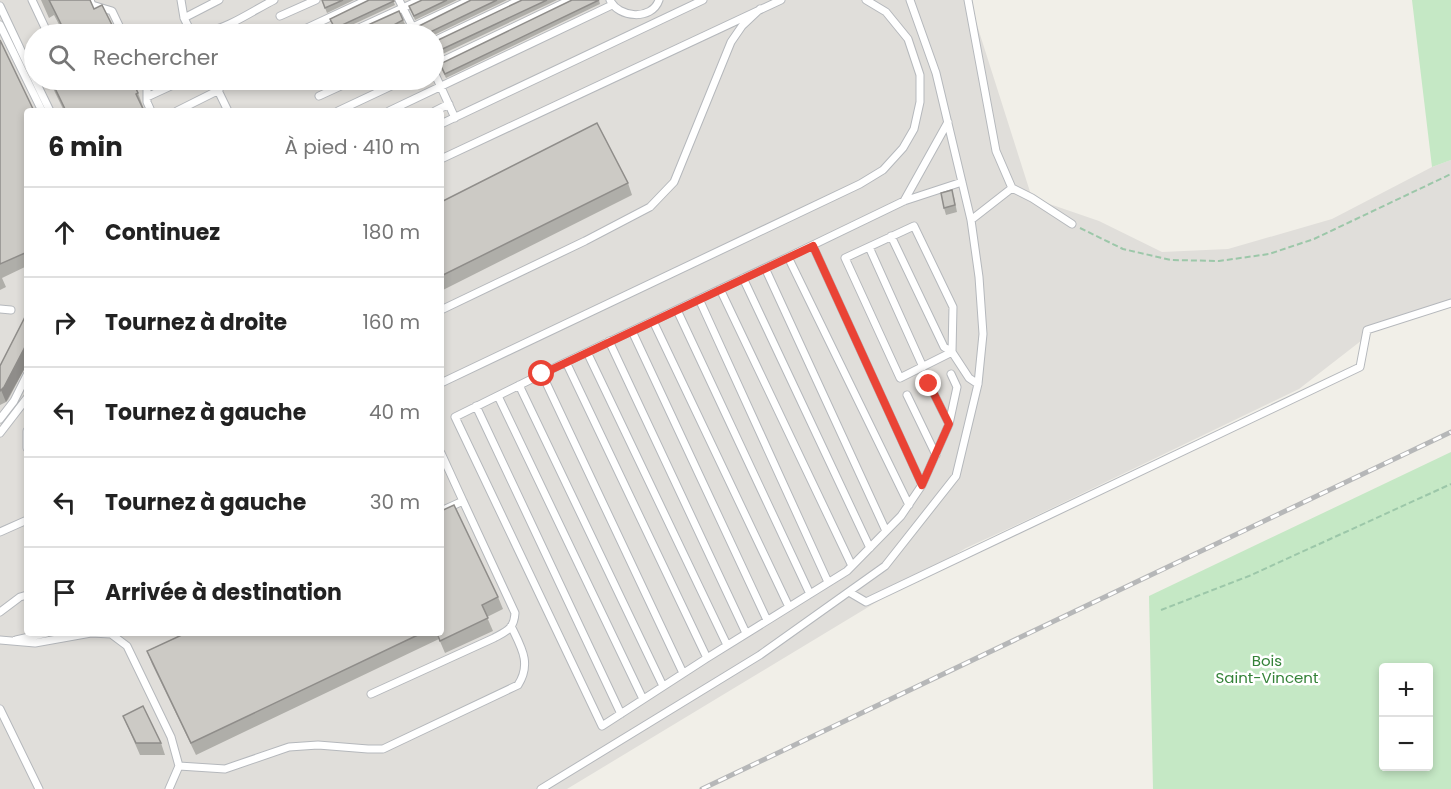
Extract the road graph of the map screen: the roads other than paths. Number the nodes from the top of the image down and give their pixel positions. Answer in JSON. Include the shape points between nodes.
{"nodes":[{"id":1,"x":32,"y":0,"type":"edge"},
{"id":2,"x":90,"y":0,"type":"edge"},
{"id":3,"x":182,"y":0,"type":"edge"},
{"id":4,"x":219,"y":0,"type":"edge"},
{"id":5,"x":274,"y":0,"type":"edge"},
{"id":6,"x":315,"y":0,"type":"edge"},
{"id":7,"x":367,"y":0,"type":"edge"},
{"id":8,"x":399,"y":0,"type":"edge"},
{"id":9,"x":420,"y":0,"type":"edge"},
{"id":10,"x":470,"y":0,"type":"edge"},
{"id":11,"x":520,"y":0,"type":"edge"},
{"id":12,"x":570,"y":0,"type":"edge"},
{"id":13,"x":659,"y":0,"type":"edge"},
{"id":14,"x":703,"y":0,"type":"edge"},
{"id":15,"x":781,"y":0,"type":"edge"},
{"id":16,"x":866,"y":0,"type":"edge"},
{"id":17,"x":908,"y":0,"type":"edge"},
{"id":18,"x":968,"y":0,"type":"edge"},
{"id":19,"x":611,"y":3,"type":"edge"},
{"id":20,"x":0,"y":6,"type":"edge"},
{"id":21,"x":403,"y":8,"type":"junction"},
{"id":22,"x":760,"y":9,"type":"junction"},
{"id":23,"x":280,"y":16,"type":"dead end"},
{"id":24,"x":184,"y":18,"type":"junction"},
{"id":25,"x":43,"y":24,"type":"edge"},
{"id":26,"x":118,"y":24,"type":"edge"},
{"id":27,"x":187,"y":24,"type":"edge"},
{"id":28,"x":228,"y":24,"type":"edge"},
{"id":29,"x":315,"y":24,"type":"edge"},
{"id":30,"x":368,"y":24,"type":"edge"},
{"id":31,"x":411,"y":24,"type":"edge"},
{"id":32,"x":427,"y":24,"type":"edge"},
{"id":33,"x":0,"y":25,"type":"edge"},
{"id":34,"x":444,"y":37,"type":"edge"},
{"id":35,"x":24,"y":56,"type":"edge"},
{"id":36,"x":444,"y":60,"type":"edge"},
{"id":37,"x":24,"y":74,"type":"edge"},
{"id":38,"x":444,"y":86,"type":"edge"},
{"id":39,"x":32,"y":90,"type":"edge"},
{"id":40,"x":40,"y":90,"type":"edge"},
{"id":41,"x":147,"y":90,"type":"edge"},
{"id":42,"x":162,"y":90,"type":"edge"},
{"id":43,"x":219,"y":90,"type":"joint"},
{"id":44,"x":332,"y":90,"type":"edge"},
{"id":45,"x":383,"y":90,"type":"edge"},
{"id":46,"x":434,"y":90,"type":"edge"},
{"id":47,"x":442,"y":90,"type":"edge"},
{"id":48,"x":319,"y":96,"type":"dead end"},
{"id":49,"x":147,"y":97,"type":"junction"},
{"id":50,"x":449,"y":104,"type":"junction"},
{"id":51,"x":41,"y":108,"type":"edge"},
{"id":52,"x":49,"y":108,"type":"edge"},
{"id":53,"x":150,"y":108,"type":"edge"},
{"id":54,"x":183,"y":108,"type":"edge"},
{"id":55,"x":226,"y":108,"type":"edge"},
{"id":56,"x":344,"y":108,"type":"edge"},
{"id":57,"x":396,"y":108,"type":"edge"},
{"id":58,"x":441,"y":108,"type":"edge"},
{"id":59,"x":455,"y":118,"type":"junction"},
{"id":60,"x":948,"y":122,"type":"junction"},
{"id":61,"x":444,"y":123,"type":"edge"},
{"id":62,"x":444,"y":158,"type":"edge"},
{"id":63,"x":962,"y":182,"type":"junction"},
{"id":64,"x":1012,"y":189,"type":"junction"},
{"id":65,"x":904,"y":201,"type":"junction"},
{"id":66,"x":971,"y":220,"type":"junction"},
{"id":67,"x":1072,"y":224,"type":"road end"},
{"id":68,"x":891,"y":236,"type":"junction"},
{"id":69,"x":813,"y":246,"type":"junction"},
{"id":70,"x":869,"y":247,"type":"junction"},
{"id":71,"x":788,"y":257,"type":"junction"},
{"id":72,"x":765,"y":268,"type":"junction"},
{"id":73,"x":743,"y":278,"type":"junction"},
{"id":74,"x":720,"y":289,"type":"junction"},
{"id":75,"x":699,"y":299,"type":"junction"},
{"id":76,"x":1451,"y":303,"type":"edge"},
{"id":77,"x":0,"y":309,"type":"edge"},
{"id":78,"x":444,"y":309,"type":"edge"},
{"id":79,"x":11,"y":310,"type":"dead end"},
{"id":80,"x":677,"y":310,"type":"junction"},
{"id":81,"x":653,"y":321,"type":"junction"},
{"id":82,"x":632,"y":331,"type":"junction"},
{"id":83,"x":609,"y":341,"type":"junction"},
{"id":84,"x":587,"y":352,"type":"junction"},
{"id":85,"x":952,"y":352,"type":"junction"},
{"id":86,"x":566,"y":362,"type":"junction"},
{"id":87,"x":923,"y":367,"type":"junction"},
{"id":88,"x":542,"y":374,"type":"junction"},
{"id":89,"x":951,"y":374,"type":"dead end"},
{"id":90,"x":24,"y":381,"type":"edge"},
{"id":91,"x":444,"y":382,"type":"edge"},
{"id":92,"x":929,"y":384,"type":"dead end"},
{"id":93,"x":978,"y":384,"type":"junction"},
{"id":94,"x":519,"y":386,"type":"junction"},
{"id":95,"x":907,"y":395,"type":"dead end"},
{"id":96,"x":498,"y":396,"type":"junction"},
{"id":97,"x":24,"y":402,"type":"edge"},
{"id":98,"x":476,"y":406,"type":"junction"},
{"id":99,"x":0,"y":419,"type":"edge"},
{"id":100,"x":949,"y":424,"type":"junction"},
{"id":101,"x":0,"y":433,"type":"edge"},
{"id":102,"x":936,"y":455,"type":"junction"},
{"id":103,"x":444,"y":460,"type":"edge"},
{"id":104,"x":922,"y":485,"type":"junction"},
{"id":105,"x":463,"y":501,"type":"junction"},
{"id":106,"x":909,"y":505,"type":"junction"},
{"id":107,"x":444,"y":510,"type":"edge"},
{"id":108,"x":24,"y":521,"type":"edge"},
{"id":109,"x":886,"y":531,"type":"junction"},
{"id":110,"x":0,"y":532,"type":"edge"},
{"id":111,"x":870,"y":548,"type":"junction"},
{"id":112,"x":852,"y":566,"type":"junction"},
{"id":113,"x":828,"y":582,"type":"junction"},
{"id":114,"x":849,"y":592,"type":"junction"},
{"id":115,"x":810,"y":594,"type":"junction"},
{"id":116,"x":24,"y":596,"type":"edge"},
{"id":117,"x":789,"y":607,"type":"junction"},
{"id":118,"x":0,"y":612,"type":"edge"},
{"id":119,"x":767,"y":620,"type":"junction"},
{"id":120,"x":511,"y":627,"type":"junction"},
{"id":121,"x":746,"y":633,"type":"junction"},
{"id":122,"x":31,"y":636,"type":"edge"},
{"id":123,"x":74,"y":636,"type":"edge"},
{"id":124,"x":114,"y":636,"type":"edge"},
{"id":125,"x":4,"y":641,"type":"edge"},
{"id":126,"x":727,"y":645,"type":"junction"},
{"id":127,"x":707,"y":658,"type":"junction"},
{"id":128,"x":683,"y":673,"type":"junction"},
{"id":129,"x":663,"y":687,"type":"junction"},
{"id":130,"x":371,"y":694,"type":"dead end"},
{"id":131,"x":643,"y":699,"type":"junction"},
{"id":132,"x":0,"y":709,"type":"edge"},
{"id":133,"x":621,"y":714,"type":"junction"},
{"id":134,"x":179,"y":766,"type":"junction"},
{"id":135,"x":39,"y":789,"type":"edge"},
{"id":136,"x":169,"y":789,"type":"edge"},
{"id":137,"x":541,"y":789,"type":"edge"}],
"edges":[{"from":1,"to":25,"type":"lane"},
{"from":2,"to":26,"type":"lane","via":[[92,5],[112,11]]},
{"from":3,"to":24,"type":"lane"},
{"from":4,"to":24,"type":"lane"},
{"from":5,"to":28,"type":"lane"},
{"from":6,"to":23,"type":"lane"},
{"from":7,"to":29,"type":"lane"},
{"from":8,"to":21,"type":"lane"},
{"from":9,"to":21,"type":"lane"},
{"from":10,"to":32,"type":"lane"},
{"from":11,"to":34,"type":"lane"},
{"from":12,"to":36,"type":"lane"},
{"from":13,"to":19,"type":"lane","via":[[638,15],[624,14]]},
{"from":14,"to":59,"type":"lane"},
{"from":15,"to":22,"type":"lane"},
{"from":16,"to":91,"type":"lane","via":[[886,12],[908,39],[920,75],[914,129],[883,171]]},
{"from":17,"to":60,"type":"lane","via":[[936,73]]},
{"from":18,"to":64,"type":"lane","via":[[996,151]]},
{"from":19,"to":38,"type":"lane"},
{"from":20,"to":35,"type":"lane"},
{"from":21,"to":30,"type":"lane"},
{"from":21,"to":31,"type":"lane"},
{"from":22,"to":62,"type":"lane"},
{"from":22,"to":78,"type":"lane","via":[[731,42],[674,182],[650,207]]},
{"from":24,"to":27,"type":"lane"},
{"from":33,"to":37,"type":"lane"},
{"from":39,"to":51,"type":"lane"},
{"from":40,"to":52,"type":"lane"},
{"from":41,"to":49,"type":"lane"},
{"from":42,"to":49,"type":"lane"},
{"from":43,"to":54,"type":"lane"},
{"from":43,"to":55,"type":"lane"},
{"from":44,"to":48,"type":"lane"},
{"from":45,"to":56,"type":"lane"},
{"from":46,"to":57,"type":"lane"},
{"from":47,"to":50,"type":"lane"},
{"from":49,"to":53,"type":"lane"},
{"from":50,"to":58,"type":"lane"},
{"from":50,"to":59,"type":"lane"},
{"from":59,"to":61,"type":"lane"},
{"from":60,"to":63,"type":"lane"},
{"from":60,"to":65,"type":"lane"},
{"from":63,"to":65,"type":"lane"},
{"from":63,"to":66,"type":"lane"},
{"from":64,"to":66,"type":"lane"},
{"from":64,"to":67,"type":"lane"},
{"from":65,"to":69,"type":"lane"},
{"from":66,"to":93,"type":"lane","via":[[983,334]]},
{"from":68,"to":70,"type":"lane"},
{"from":68,"to":85,"type":"lane","via":[[944,347]]},
{"from":68,"to":85,"type":"lane","via":[[914,226],[953,307]]},
{"from":69,"to":71,"type":"lane"},
{"from":69,"to":104,"type":"lane"},
{"from":70,"to":87,"type":"lane"},
{"from":70,"to":87,"type":"lane","via":[[846,258],[860,291],[900,378]]},
{"from":71,"to":72,"type":"lane"},
{"from":71,"to":106,"type":"lane"},
{"from":72,"to":73,"type":"lane"},
{"from":72,"to":109,"type":"lane"},
{"from":73,"to":74,"type":"lane"},
{"from":73,"to":111,"type":"lane"},
{"from":74,"to":75,"type":"lane"},
{"from":74,"to":112,"type":"lane"},
{"from":75,"to":80,"type":"lane"},
{"from":75,"to":113,"type":"lane"},
{"from":76,"to":114,"type":"lane","via":[[1367,330],[1360,368],[866,602]]},
{"from":77,"to":79,"type":"lane"},
{"from":80,"to":81,"type":"lane"},
{"from":80,"to":115,"type":"lane"},
{"from":81,"to":82,"type":"lane"},
{"from":81,"to":117,"type":"lane"},
{"from":82,"to":83,"type":"lane"},
{"from":82,"to":119,"type":"lane"},
{"from":83,"to":84,"type":"lane"},
{"from":83,"to":121,"type":"lane"},
{"from":84,"to":86,"type":"lane"},
{"from":84,"to":126,"type":"lane"},
{"from":85,"to":87,"type":"lane"},
{"from":85,"to":93,"type":"lane","via":[[969,378]]},
{"from":86,"to":88,"type":"lane"},
{"from":86,"to":127,"type":"lane"},
{"from":88,"to":94,"type":"lane"},
{"from":88,"to":128,"type":"lane"},
{"from":89,"to":100,"type":"lane","via":[[957,387]]},
{"from":90,"to":99,"type":"lane"},
{"from":92,"to":100,"type":"lane"},
{"from":93,"to":114,"type":"lane","via":[[956,476],[885,566]]},
{"from":94,"to":96,"type":"lane"},
{"from":94,"to":129,"type":"lane"},
{"from":95,"to":102,"type":"lane"},
{"from":96,"to":98,"type":"lane"},
{"from":96,"to":131,"type":"lane"},
{"from":97,"to":101,"type":"lane"},
{"from":98,"to":133,"type":"lane"},
{"from":98,"to":133,"type":"lane","via":[[455,417],[602,726]]},
{"from":100,"to":102,"type":"lane"},
{"from":102,"to":104,"type":"lane"},
{"from":103,"to":105,"type":"lane"},
{"from":104,"to":106,"type":"lane"},
{"from":105,"to":107,"type":"lane"},
{"from":105,"to":120,"type":"lane","via":[[515,613]]},
{"from":106,"to":109,"type":"lane"},
{"from":108,"to":110,"type":"lane"},
{"from":109,"to":111,"type":"lane"},
{"from":111,"to":112,"type":"lane"},
{"from":112,"to":113,"type":"lane"},
{"from":113,"to":115,"type":"lane"},
{"from":114,"to":137,"type":"lane","via":[[760,655]]},
{"from":115,"to":117,"type":"lane"},
{"from":116,"to":118,"type":"lane"},
{"from":117,"to":119,"type":"lane"},
{"from":119,"to":121,"type":"lane"},
{"from":120,"to":130,"type":"lane"},
{"from":120,"to":134,"type":"lane","via":[[525,656],[518,685],[383,749],[290,747],[225,769]]},
{"from":121,"to":126,"type":"lane"},
{"from":122,"to":125,"type":"lane"},
{"from":123,"to":125,"type":"lane","via":[[35,643]]},
{"from":124,"to":134,"type":"lane","via":[[127,646],[171,737]]},
{"from":126,"to":127,"type":"lane"},
{"from":127,"to":128,"type":"lane"},
{"from":128,"to":129,"type":"lane"},
{"from":129,"to":131,"type":"lane"},
{"from":131,"to":133,"type":"lane"},
{"from":132,"to":135,"type":"lane"},
{"from":134,"to":136,"type":"lane"}]}
